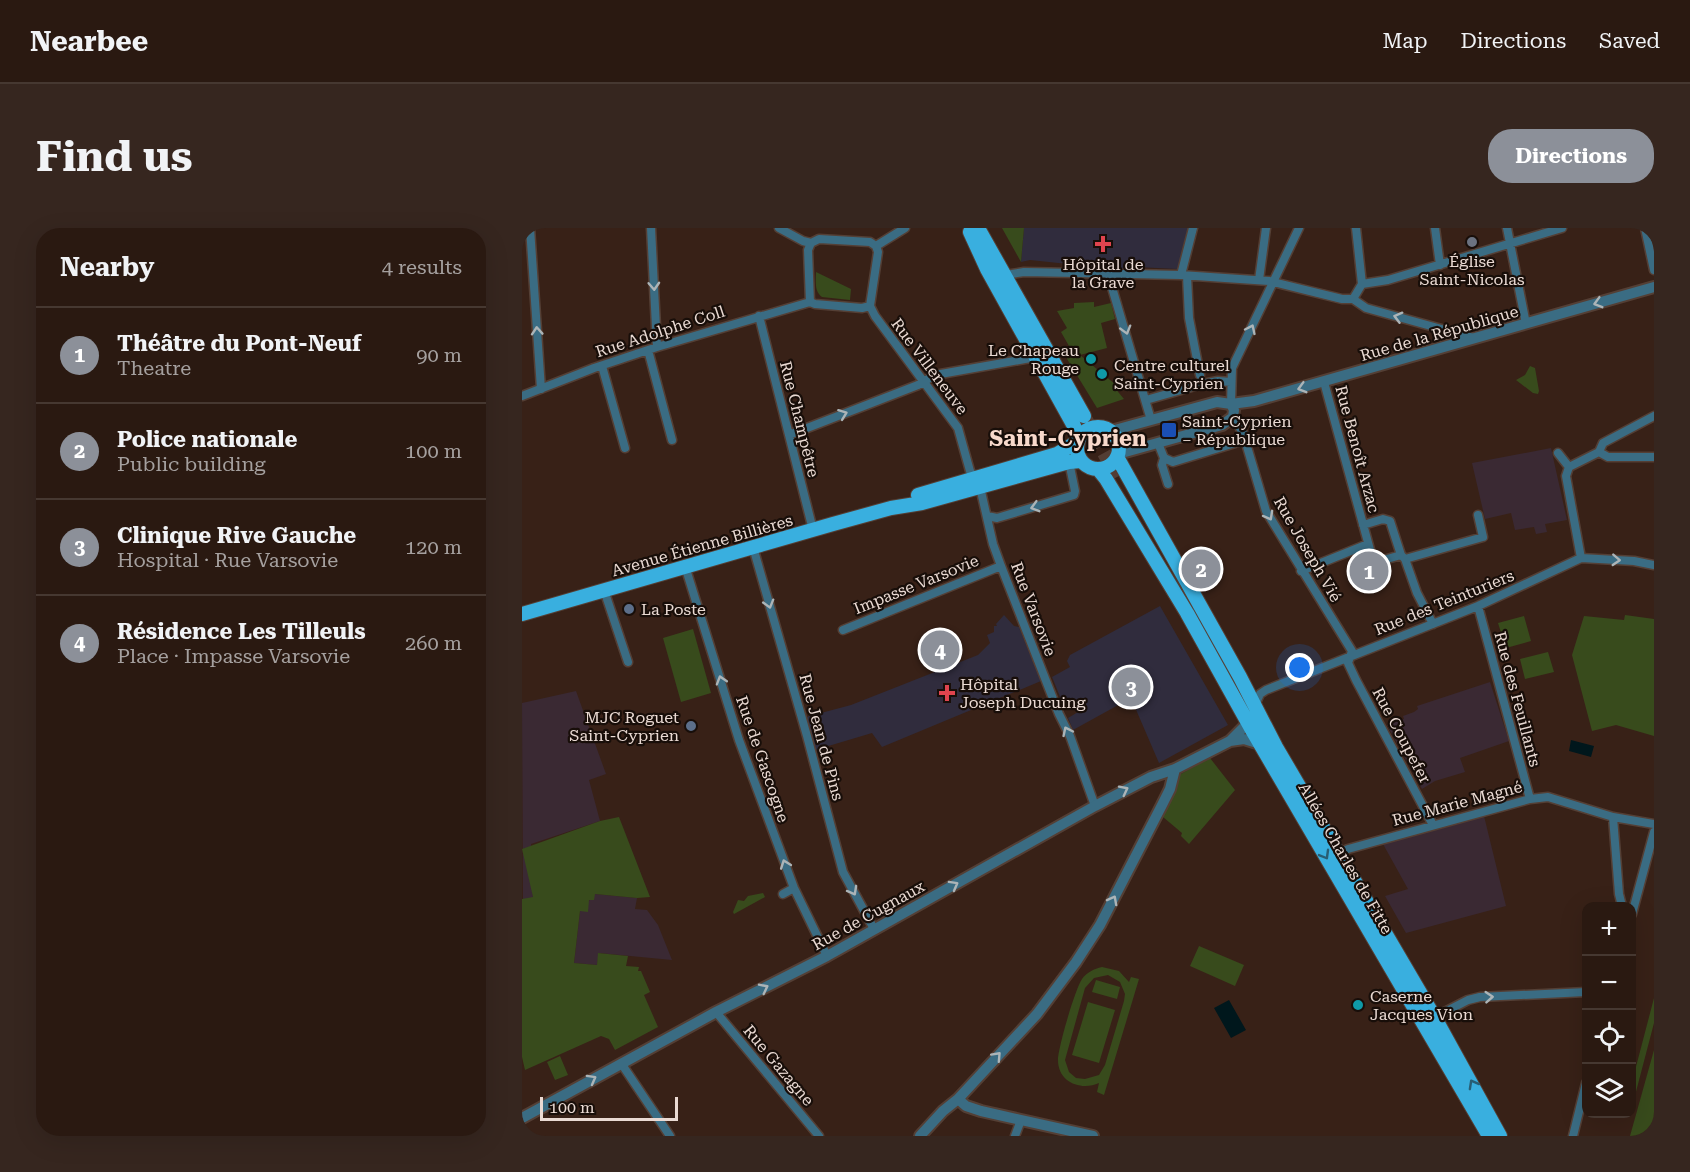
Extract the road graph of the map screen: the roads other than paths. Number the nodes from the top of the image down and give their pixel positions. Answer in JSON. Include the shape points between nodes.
{"nodes":[{"id":1,"x":530,"y":228,"type":"edge"},
{"id":2,"x":651,"y":228,"type":"edge"},
{"id":3,"x":779,"y":228,"type":"edge"},
{"id":4,"x":905,"y":228,"type":"edge"},
{"id":5,"x":1193,"y":228,"type":"edge"},
{"id":6,"x":1266,"y":228,"type":"edge"},
{"id":7,"x":1299,"y":228,"type":"edge"},
{"id":8,"x":1356,"y":228,"type":"edge"},
{"id":9,"x":1435,"y":228,"type":"edge"},
{"id":10,"x":1507,"y":228,"type":"edge"},
{"id":11,"x":1562,"y":228,"type":"edge"},
{"id":12,"x":1645,"y":228,"type":"edge"},
{"id":13,"x":972,"y":229,"type":"edge"},
{"id":14,"x":1540,"y":231,"type":"edge"},
{"id":15,"x":812,"y":243,"type":"junction"},
{"id":16,"x":1509,"y":244,"type":"junction"},
{"id":17,"x":876,"y":246,"type":"junction"},
{"id":18,"x":1440,"y":265,"type":"junction"},
{"id":19,"x":1654,"y":270,"type":"edge"},
{"id":20,"x":1108,"y":274,"type":"junction"},
{"id":21,"x":1005,"y":275,"type":"junction"},
{"id":22,"x":1184,"y":276,"type":"junction"},
{"id":23,"x":1259,"y":280,"type":"junction"},
{"id":24,"x":1273,"y":282,"type":"junction"},
{"id":25,"x":1362,"y":284,"type":"junction"},
{"id":26,"x":1654,"y":287,"type":"edge"},
{"id":27,"x":1353,"y":299,"type":"junction"},
{"id":28,"x":810,"y":302,"type":"junction"},
{"id":29,"x":870,"y":306,"type":"junction"},
{"id":30,"x":759,"y":316,"type":"junction"},
{"id":31,"x":1032,"y":322,"type":"junction"},
{"id":32,"x":1526,"y":324,"type":"junction"},
{"id":33,"x":1474,"y":338,"type":"junction"},
{"id":34,"x":652,"y":349,"type":"junction"},
{"id":35,"x":1036,"y":357,"type":"junction"},
{"id":36,"x":602,"y":366,"type":"junction"},
{"id":37,"x":1200,"y":375,"type":"dead end"},
{"id":38,"x":922,"y":381,"type":"junction"},
{"id":39,"x":1231,"y":382,"type":"junction"},
{"id":40,"x":1324,"y":382,"type":"junction"},
{"id":41,"x":541,"y":389,"type":"junction"},
{"id":42,"x":522,"y":396,"type":"edge"},
{"id":43,"x":1146,"y":400,"type":"junction"},
{"id":44,"x":1231,"y":404,"type":"junction"},
{"id":45,"x":1654,"y":416,"type":"edge"},
{"id":46,"x":1233,"y":417,"type":"junction"},
{"id":47,"x":1151,"y":420,"type":"junction"},
{"id":48,"x":1106,"y":429,"type":"junction"},
{"id":49,"x":789,"y":435,"type":"junction"},
{"id":50,"x":672,"y":440,"type":"dead end"},
{"id":51,"x":1245,"y":440,"type":"junction"},
{"id":52,"x":1158,"y":443,"type":"junction"},
{"id":53,"x":625,"y":448,"type":"dead end"},
{"id":54,"x":1077,"y":451,"type":"junction"},
{"id":55,"x":1599,"y":452,"type":"junction"},
{"id":56,"x":1558,"y":453,"type":"dead end"},
{"id":57,"x":1118,"y":455,"type":"junction"},
{"id":58,"x":1654,"y":457,"type":"edge"},
{"id":59,"x":1164,"y":458,"type":"junction"},
{"id":60,"x":1569,"y":468,"type":"junction"},
{"id":61,"x":1098,"y":470,"type":"junction"},
{"id":62,"x":977,"y":483,"type":"junction"},
{"id":63,"x":1168,"y":484,"type":"dead end"},
{"id":64,"x":1478,"y":515,"type":"dead end"},
{"id":65,"x":987,"y":516,"type":"junction"},
{"id":66,"x":1363,"y":525,"type":"junction"},
{"id":67,"x":813,"y":530,"type":"junction"},
{"id":68,"x":1368,"y":544,"type":"junction"},
{"id":69,"x":753,"y":547,"type":"junction"},
{"id":70,"x":1403,"y":557,"type":"junction"},
{"id":71,"x":1581,"y":558,"type":"junction"},
{"id":72,"x":1654,"y":565,"type":"edge"},
{"id":73,"x":685,"y":566,"type":"junction"},
{"id":74,"x":1001,"y":566,"type":"junction"},
{"id":75,"x":1301,"y":571,"type":"junction"},
{"id":76,"x":604,"y":590,"type":"junction"},
{"id":77,"x":1176,"y":595,"type":"junction"},
{"id":78,"x":1478,"y":606,"type":"junction"},
{"id":79,"x":522,"y":614,"type":"edge"},
{"id":80,"x":1433,"y":624,"type":"junction"},
{"id":81,"x":843,"y":630,"type":"dead end"},
{"id":82,"x":1349,"y":658,"type":"junction"},
{"id":83,"x":628,"y":662,"type":"dead end"},
{"id":84,"x":1232,"y":662,"type":"junction"},
{"id":85,"x":1252,"y":700,"type":"junction"},
{"id":86,"x":1248,"y":723,"type":"junction"},
{"id":87,"x":1230,"y":741,"type":"junction"},
{"id":88,"x":1260,"y":744,"type":"junction"},
{"id":89,"x":1175,"y":769,"type":"junction"},
{"id":90,"x":1530,"y":799,"type":"junction"},
{"id":91,"x":1095,"y":806,"type":"junction"},
{"id":92,"x":1613,"y":817,"type":"junction"},
{"id":93,"x":1654,"y":824,"type":"edge"},
{"id":94,"x":1433,"y":825,"type":"junction"},
{"id":95,"x":1654,"y":832,"type":"edge"},
{"id":96,"x":1340,"y":854,"type":"junction"},
{"id":97,"x":794,"y":888,"type":"junction"},
{"id":98,"x":783,"y":894,"type":"dead end"},
{"id":99,"x":1621,"y":902,"type":"edge"},
{"id":100,"x":1635,"y":902,"type":"edge"},
{"id":101,"x":874,"y":929,"type":"junction"},
{"id":102,"x":827,"y":956,"type":"junction"},
{"id":103,"x":1582,"y":992,"type":"edge"},
{"id":104,"x":716,"y":1012,"type":"junction"},
{"id":105,"x":1418,"y":1016,"type":"junction"},
{"id":106,"x":1435,"y":1018,"type":"junction"},
{"id":107,"x":621,"y":1063,"type":"junction"},
{"id":108,"x":958,"y":1099,"type":"junction"},
{"id":109,"x":1582,"y":1102,"type":"edge"},
{"id":110,"x":522,"y":1118,"type":"edge"},
{"id":111,"x":1021,"y":1120,"type":"junction"},
{"id":112,"x":670,"y":1136,"type":"edge"},
{"id":113,"x":819,"y":1136,"type":"edge"},
{"id":114,"x":920,"y":1136,"type":"edge"},
{"id":115,"x":1016,"y":1136,"type":"edge"},
{"id":116,"x":1093,"y":1136,"type":"edge"},
{"id":117,"x":1489,"y":1136,"type":"edge"},
{"id":118,"x":1500,"y":1136,"type":"edge"},
{"id":119,"x":1573,"y":1136,"type":"edge"}],
"edges":[{"from":41,"to":1,"type":"street","one_way":true},
{"from":2,"to":34,"type":"street","one_way":true},
{"from":3,"to":15,"type":"street"},
{"from":4,"to":17,"type":"street"},
{"from":5,"to":22,"type":"street"},
{"from":6,"to":23,"type":"street"},
{"from":7,"to":24,"type":"street"},
{"from":8,"to":25,"type":"street"},
{"from":9,"to":18,"type":"street"},
{"from":10,"to":16,"type":"street"},
{"from":11,"to":14,"type":"street"},
{"from":12,"to":19,"type":"street"},
{"from":13,"to":21,"type":"main road"},
{"from":13,"to":31,"type":"main road","via":[[1082,418]]},
{"from":13,"to":35,"type":"main road","via":[[987,269]]},
{"from":14,"to":16,"type":"street"},
{"from":15,"to":17,"type":"street","via":[[819,239]]},
{"from":15,"to":28,"type":"street","via":[[808,250]]},
{"from":16,"to":18,"type":"street"},
{"from":16,"to":32,"type":"street"},
{"from":17,"to":29,"type":"street"},
{"from":18,"to":25,"type":"street"},
{"from":20,"to":21,"type":"street"},
{"from":20,"to":22,"type":"street"},
{"from":20,"to":43,"type":"street","one_way":true},
{"from":21,"to":31,"type":"main road"},
{"from":22,"to":23,"type":"street"},
{"from":22,"to":37,"type":"street"},
{"from":23,"to":24,"type":"street"},
{"from":24,"to":27,"type":"street"},
{"from":39,"to":24,"type":"street","one_way":true,"via":[[1232,368]]},
{"from":25,"to":27,"type":"street"},
{"from":26,"to":32,"type":"street","name":"Rue de la République","one_way":true},
{"from":33,"to":27,"type":"street","one_way":true,"via":[[1366,308]]},
{"from":28,"to":29,"type":"street"},
{"from":28,"to":30,"type":"street","name":"Rue Adolphe Coll"},
{"from":29,"to":38,"type":"street","name":"Rue Villeneuve"},
{"from":30,"to":34,"type":"street","name":"Rue Adolphe Coll"},
{"from":30,"to":49,"type":"street","name":"Rue Champêtre"},
{"from":31,"to":48,"type":"main road","via":[[1091,416]]},
{"from":32,"to":33,"type":"street","name":"Rue de la République"},
{"from":33,"to":40,"type":"street","name":"Rue de la République"},
{"from":34,"to":36,"type":"street","name":"Rue Adolphe Coll"},
{"from":34,"to":50,"type":"street"},
{"from":35,"to":38,"type":"street","via":[[935,375]]},
{"from":35,"to":54,"type":"main road","via":[[1074,426]]},
{"from":36,"to":41,"type":"street","name":"Rue Adolphe Coll"},
{"from":36,"to":53,"type":"street"},
{"from":49,"to":38,"type":"street","one_way":true},
{"from":38,"to":62,"type":"street","name":"Rue Villeneuve","via":[[958,428]]},
{"from":39,"to":43,"type":"street","via":[[1202,384]]},
{"from":39,"to":44,"type":"street"},
{"from":40,"to":44,"type":"street","name":"Rue de la République","one_way":true},
{"from":40,"to":66,"type":"street","name":"Rue Benoît Arzac"},
{"from":41,"to":42,"type":"street","name":"Rue Adolphe Coll"},
{"from":43,"to":47,"type":"street"},
{"from":44,"to":46,"type":"street"},
{"from":44,"to":47,"type":"street","name":"Rue de la République","via":[[1217,402]]},
{"from":45,"to":55,"type":"street","via":[[1603,444]]},
{"from":46,"to":51,"type":"street","name":"Rue Joseph Vié"},
{"from":46,"to":52,"type":"street","via":[[1222,424]]},
{"from":47,"to":48,"type":"street","name":"Rue de la République"},
{"from":48,"to":54,"type":"main road","via":[[1088,429]]},
{"from":48,"to":57,"type":"main road","via":[[1118,443]]},
{"from":49,"to":67,"type":"street","name":"Rue Champêtre"},
{"from":51,"to":59,"type":"street","via":[[1173,462]]},
{"from":51,"to":75,"type":"street","name":"Rue Joseph Vié","one_way":true,"via":[[1266,511]]},
{"from":52,"to":57,"type":"street"},
{"from":52,"to":59,"type":"street"},
{"from":54,"to":61,"type":"main road","via":[[1089,467]]},
{"from":54,"to":62,"type":"main road","name":"Avenue Étienne Billières"},
{"from":54,"to":62,"type":"main road","name":"Avenue Étienne Billières","via":[[1057,454]]},
{"from":54,"to":65,"type":"street","one_way":true,"via":[[1075,491],[1071,497],[998,518]]},
{"from":55,"to":58,"type":"street","via":[[1608,457]]},
{"from":55,"to":60,"type":"street"},
{"from":56,"to":60,"type":"street"},
{"from":57,"to":61,"type":"main road","via":[[1110,466]]},
{"from":57,"to":84,"type":"main road"},
{"from":59,"to":63,"type":"street","via":[[1162,465]]},
{"from":60,"to":71,"type":"street","via":[[1566,476]]},
{"from":61,"to":77,"type":"main road","name":"Allées Charles de Fitte"},
{"from":62,"to":65,"type":"street","name":"Rue Varsovie"},
{"from":62,"to":67,"type":"main road","name":"Avenue Étienne Billières","via":[[921,503]]},
{"from":64,"to":70,"type":"street","via":[[1483,537]]},
{"from":65,"to":74,"type":"street","name":"Rue Varsovie"},
{"from":66,"to":68,"type":"street","name":"Rue Benoît Arzac"},
{"from":66,"to":70,"type":"street","via":[[1388,520]]},
{"from":67,"to":69,"type":"main road","name":"Avenue Étienne Billières"},
{"from":68,"to":70,"type":"street","via":[[1377,561]]},
{"from":68,"to":75,"type":"street"},
{"from":69,"to":73,"type":"main road","name":"Avenue Étienne Billières"},
{"from":69,"to":101,"type":"street","name":"Rue Jean de Pins","one_way":true,"via":[[843,872]]},
{"from":70,"to":80,"type":"street"},
{"from":71,"to":72,"type":"street","name":"Rue des Teinturiers","one_way":true},
{"from":71,"to":78,"type":"street","name":"Rue des Teinturiers"},
{"from":73,"to":76,"type":"main road","name":"Avenue Étienne Billières"},
{"from":97,"to":73,"type":"street","name":"Rue de Gascogne","one_way":true,"via":[[739,740]]},
{"from":74,"to":81,"type":"street","name":"Impasse Varsovie"},
{"from":91,"to":74,"type":"street","name":"Rue Varsovie","one_way":true},
{"from":75,"to":82,"type":"street","name":"Rue Joseph Vié","via":[[1352,651]]},
{"from":76,"to":79,"type":"main road","name":"Avenue Étienne Billières"},
{"from":76,"to":83,"type":"street"},
{"from":77,"to":84,"type":"main road","name":"Allées Charles de Fitte","via":[[1116,478],[1224,661]]},
{"from":77,"to":86,"type":"main road","name":"Allées Charles de Fitte"},
{"from":78,"to":80,"type":"street","name":"Rue des Teinturiers"},
{"from":78,"to":90,"type":"street","name":"Rue des Feuillants"},
{"from":80,"to":82,"type":"street","name":"Rue des Teinturiers"},
{"from":82,"to":85,"type":"street","name":"Rue des Teinturiers","via":[[1266,690]]},
{"from":82,"to":94,"type":"street","name":"Rue Coupefer","via":[[1356,680]]},
{"from":84,"to":85,"type":"main road","name":"Allées Charles de Fitte"},
{"from":85,"to":86,"type":"street"},
{"from":85,"to":96,"type":"main road","name":"Allées Charles de Fitte"},
{"from":86,"to":87,"type":"street","name":"Rue de Cugnaux"},
{"from":86,"to":88,"type":"main road","name":"Allées Charles de Fitte"},
{"from":87,"to":88,"type":"street","via":[[1244,739]]},
{"from":87,"to":89,"type":"street","name":"Rue de Cugnaux"},
{"from":88,"to":105,"type":"main road","name":"Allées Charles de Fitte","one_way":true},
{"from":91,"to":89,"type":"street","name":"Rue de Cugnaux","one_way":true},
{"from":108,"to":89,"type":"street","one_way":true,"via":[[1037,1014],[1094,934],[1170,789]]},
{"from":90,"to":92,"type":"street","name":"Rue Marie Magné","via":[[1548,797]]},
{"from":90,"to":94,"type":"street","name":"Rue Marie Magné"},
{"from":101,"to":91,"type":"street","name":"Rue de Cugnaux","one_way":true},
{"from":92,"to":93,"type":"street","name":"Rue Marie Magné"},
{"from":92,"to":99,"type":"street"},
{"from":94,"to":96,"type":"street","name":"Rue Marie Magné"},
{"from":95,"to":100,"type":"street"},
{"from":96,"to":106,"type":"main road","name":"Allées Charles de Fitte"},
{"from":97,"to":98,"type":"street"},
{"from":97,"to":102,"type":"street","name":"Rue de Gascogne","via":[[807,923]]},
{"from":101,"to":102,"type":"street","name":"Rue de Cugnaux"},
{"from":104,"to":102,"type":"street","name":"Rue de Cugnaux","one_way":true},
{"from":106,"to":103,"type":"street","one_way":true,"via":[[1480,997]]},
{"from":104,"to":107,"type":"street","name":"Rue de Cugnaux"},
{"from":104,"to":113,"type":"street","name":"Rue Gazagne"},
{"from":105,"to":106,"type":"street"},
{"from":105,"to":117,"type":"main road","name":"Allées Charles de Fitte"},
{"from":118,"to":106,"type":"main road","name":"Allées Charles de Fitte","one_way":true},
{"from":110,"to":107,"type":"street","name":"Rue de Cugnaux","one_way":true},
{"from":107,"to":112,"type":"street"},
{"from":108,"to":111,"type":"street","via":[[966,1106]]},
{"from":108,"to":114,"type":"street"},
{"from":109,"to":119,"type":"street"},
{"from":111,"to":115,"type":"street"},
{"from":111,"to":116,"type":"street"}]}
